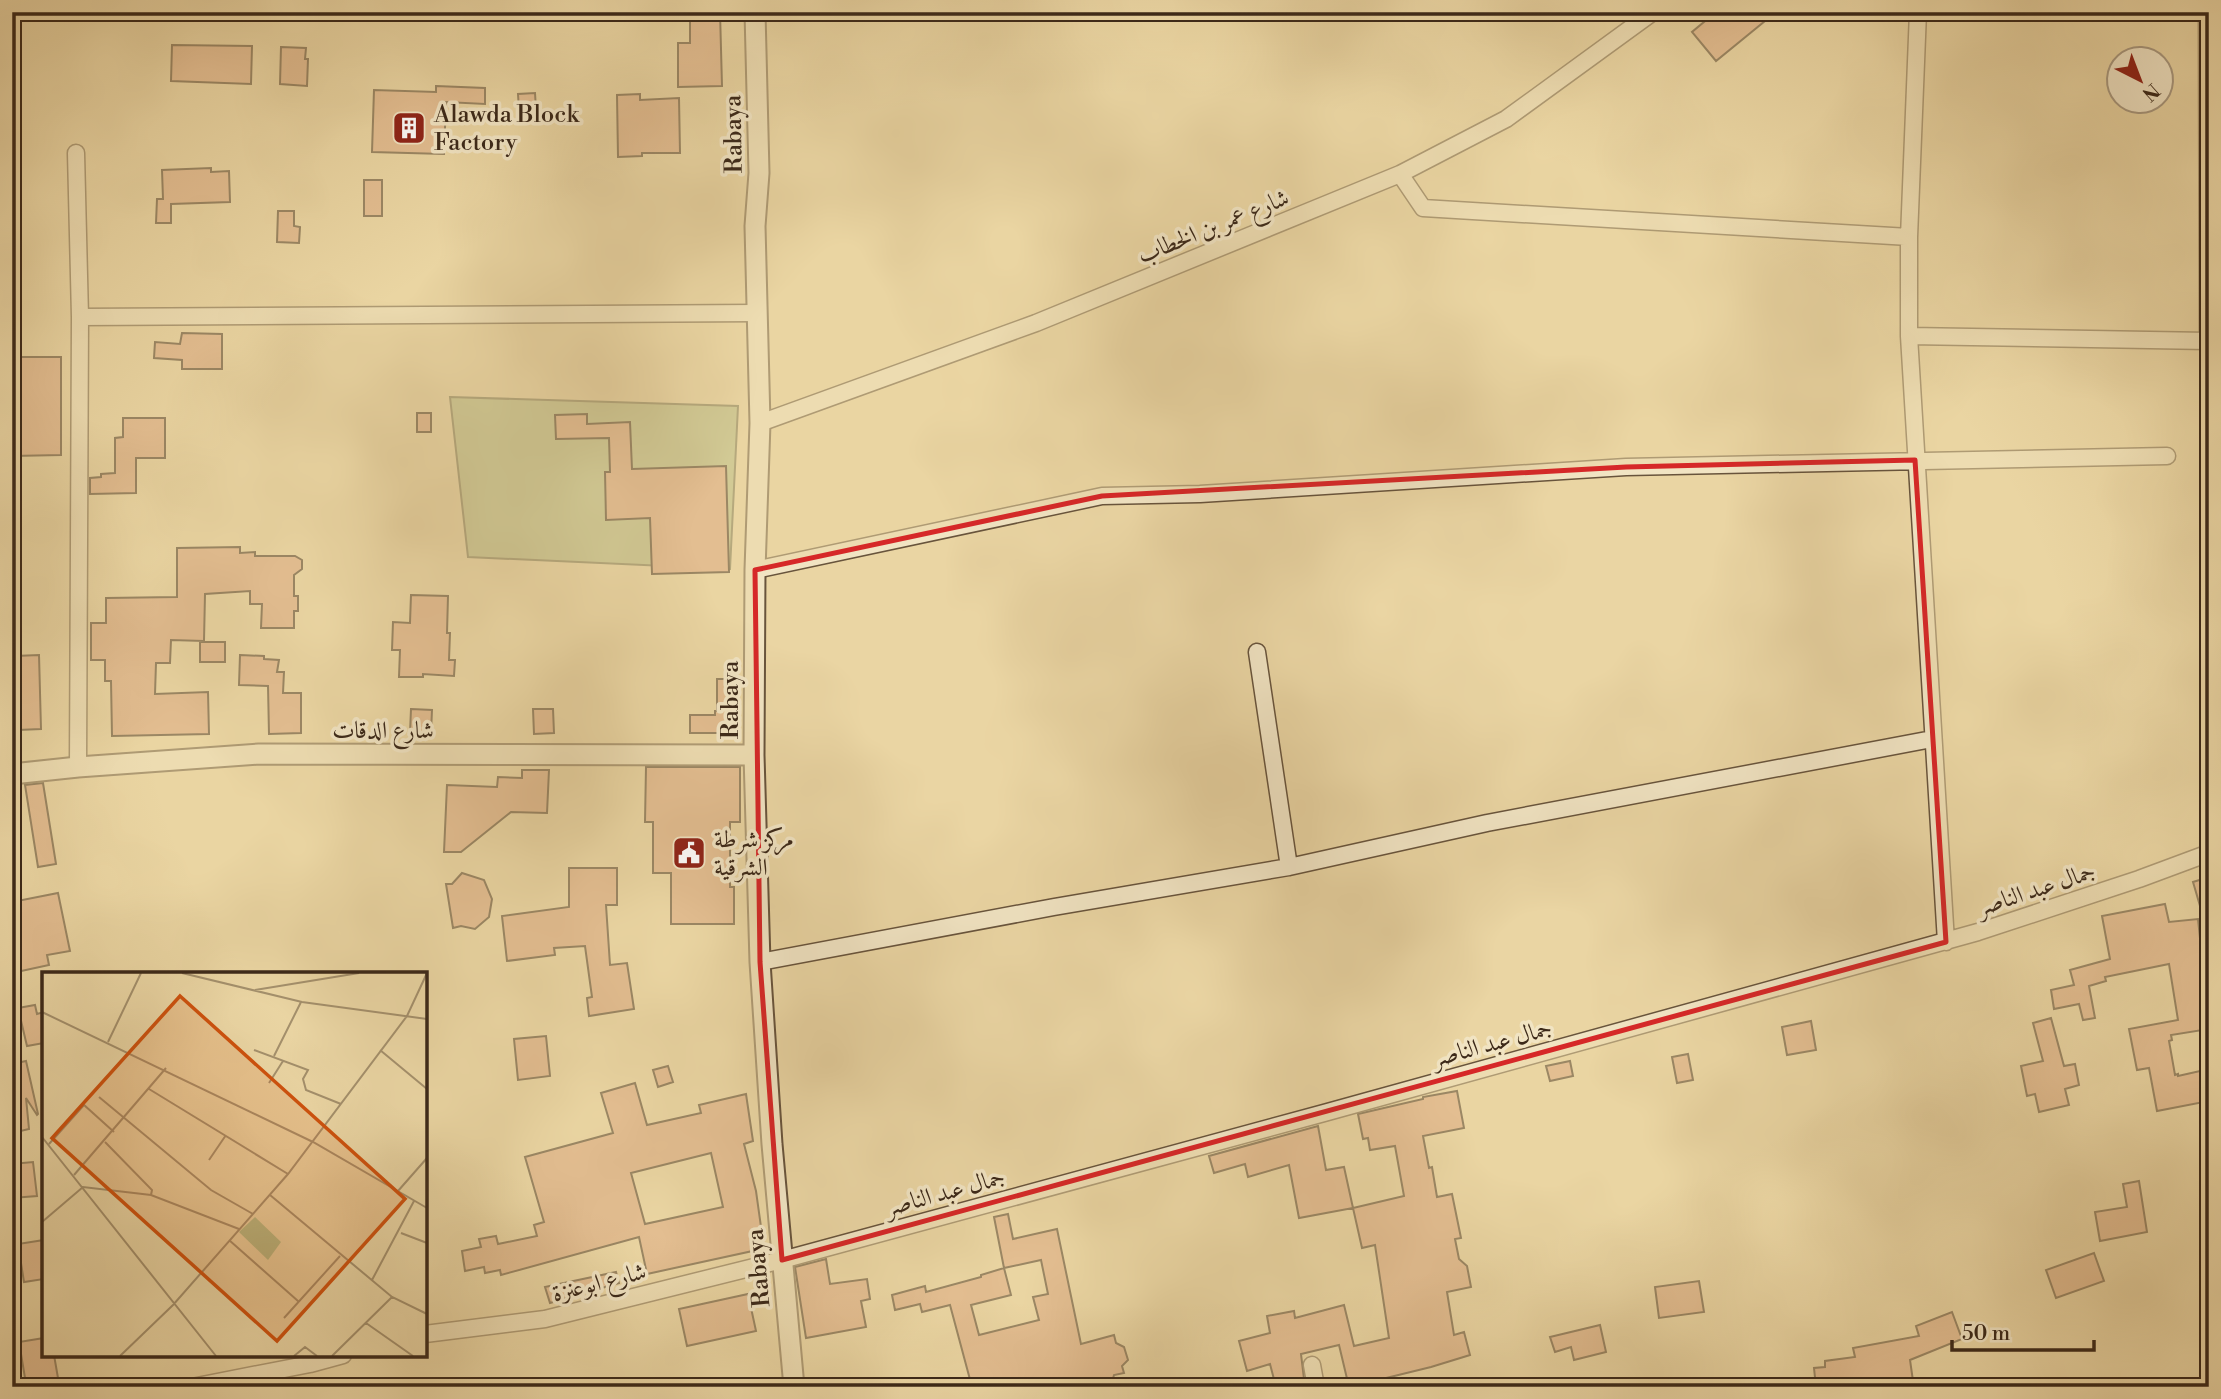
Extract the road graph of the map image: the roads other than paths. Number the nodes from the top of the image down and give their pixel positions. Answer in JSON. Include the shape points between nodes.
{"nodes":[{"id":1,"x":755,"y":12,"type":"edge"},
{"id":2,"x":1653,"y":12,"type":"edge"},
{"id":3,"x":1918,"y":12,"type":"edge"},
{"id":4,"x":2207,"y":12,"type":"edge"},
{"id":5,"x":76,"y":153,"type":"dead end"},
{"id":6,"x":1400,"y":174,"type":"junction"},
{"id":7,"x":1909,"y":237,"type":"junction"},
{"id":8,"x":757,"y":313,"type":"junction"},
{"id":9,"x":80,"y":317,"type":"junction"},
{"id":10,"x":1909,"y":336,"type":"junction"},
{"id":11,"x":760,"y":423,"type":"junction"},
{"id":12,"x":2167,"y":456,"type":"dead end"},
{"id":13,"x":1915,"y":460,"type":"junction"},
{"id":14,"x":755,"y":570,"type":"junction"},
{"id":15,"x":1257,"y":652,"type":"dead end"},
{"id":16,"x":1932,"y":739,"type":"junction"},
{"id":17,"x":754,"y":755,"type":"junction"},
{"id":18,"x":78,"y":767,"type":"junction"},
{"id":19,"x":12,"y":774,"type":"edge"},
{"id":20,"x":2209,"y":853,"type":"edge"},
{"id":21,"x":1289,"y":867,"type":"junction"},
{"id":22,"x":1946,"y":942,"type":"junction"},
{"id":23,"x":760,"y":962,"type":"junction"},
{"id":24,"x":782,"y":1260,"type":"junction"},
{"id":25,"x":427,"y":1334,"type":"edge"},
{"id":26,"x":335,"y":1357,"type":"edge"},
{"id":27,"x":1312,"y":1365,"type":"dead end"},
{"id":28,"x":192,"y":1387,"type":"edge"},
{"id":29,"x":794,"y":1387,"type":"edge"},
{"id":30,"x":1316,"y":1387,"type":"edge"}],
"edges":[{"from":1,"to":8,"type":"street","name":"Rabaya"},
{"from":2,"to":6,"type":"street","name":"شارع عمر بن الخطاب","via":[[1506,119]]},
{"from":3,"to":7,"type":"street"},
{"from":4,"to":10,"type":"street","via":[[2208,341]]},
{"from":5,"to":9,"type":"street"},
{"from":6,"to":7,"type":"street","via":[[1423,208]]},
{"from":6,"to":11,"type":"street","name":"شارع عمر بن الخطاب","via":[[1036,323]]},
{"from":7,"to":10,"type":"street"},
{"from":8,"to":9,"type":"street"},
{"from":8,"to":11,"type":"street","name":"Rabaya"},
{"from":9,"to":18,"type":"street"},
{"from":10,"to":13,"type":"street"},
{"from":11,"to":14,"type":"street","name":"Rabaya"},
{"from":12,"to":13,"type":"street"},
{"from":13,"to":14,"type":"street","via":[[1626,467],[1102,496]]},
{"from":13,"to":16,"type":"street"},
{"from":14,"to":17,"type":"street","name":"Rabaya"},
{"from":15,"to":21,"type":"street"},
{"from":16,"to":21,"type":"street","via":[[1487,823]]},
{"from":16,"to":22,"type":"street"},
{"from":17,"to":18,"type":"street","name":"شارع الدقات","via":[[259,754]]},
{"from":17,"to":23,"type":"street","name":"Rabaya"},
{"from":18,"to":19,"type":"street","name":"شارع الدقات"},
{"from":20,"to":22,"type":"street","name":"جمال عبد الناصر"},
{"from":21,"to":23,"type":"street"},
{"from":22,"to":24,"type":"street","name":"جمال عبد الناصر"},
{"from":23,"to":24,"type":"street","name":"Rabaya"},
{"from":24,"to":25,"type":"street","name":"شارع ابوعنزة","via":[[545,1319]]},
{"from":24,"to":29,"type":"street","name":"Rabaya"},
{"from":26,"to":28,"type":"street"},
{"from":27,"to":30,"type":"street"}]}
